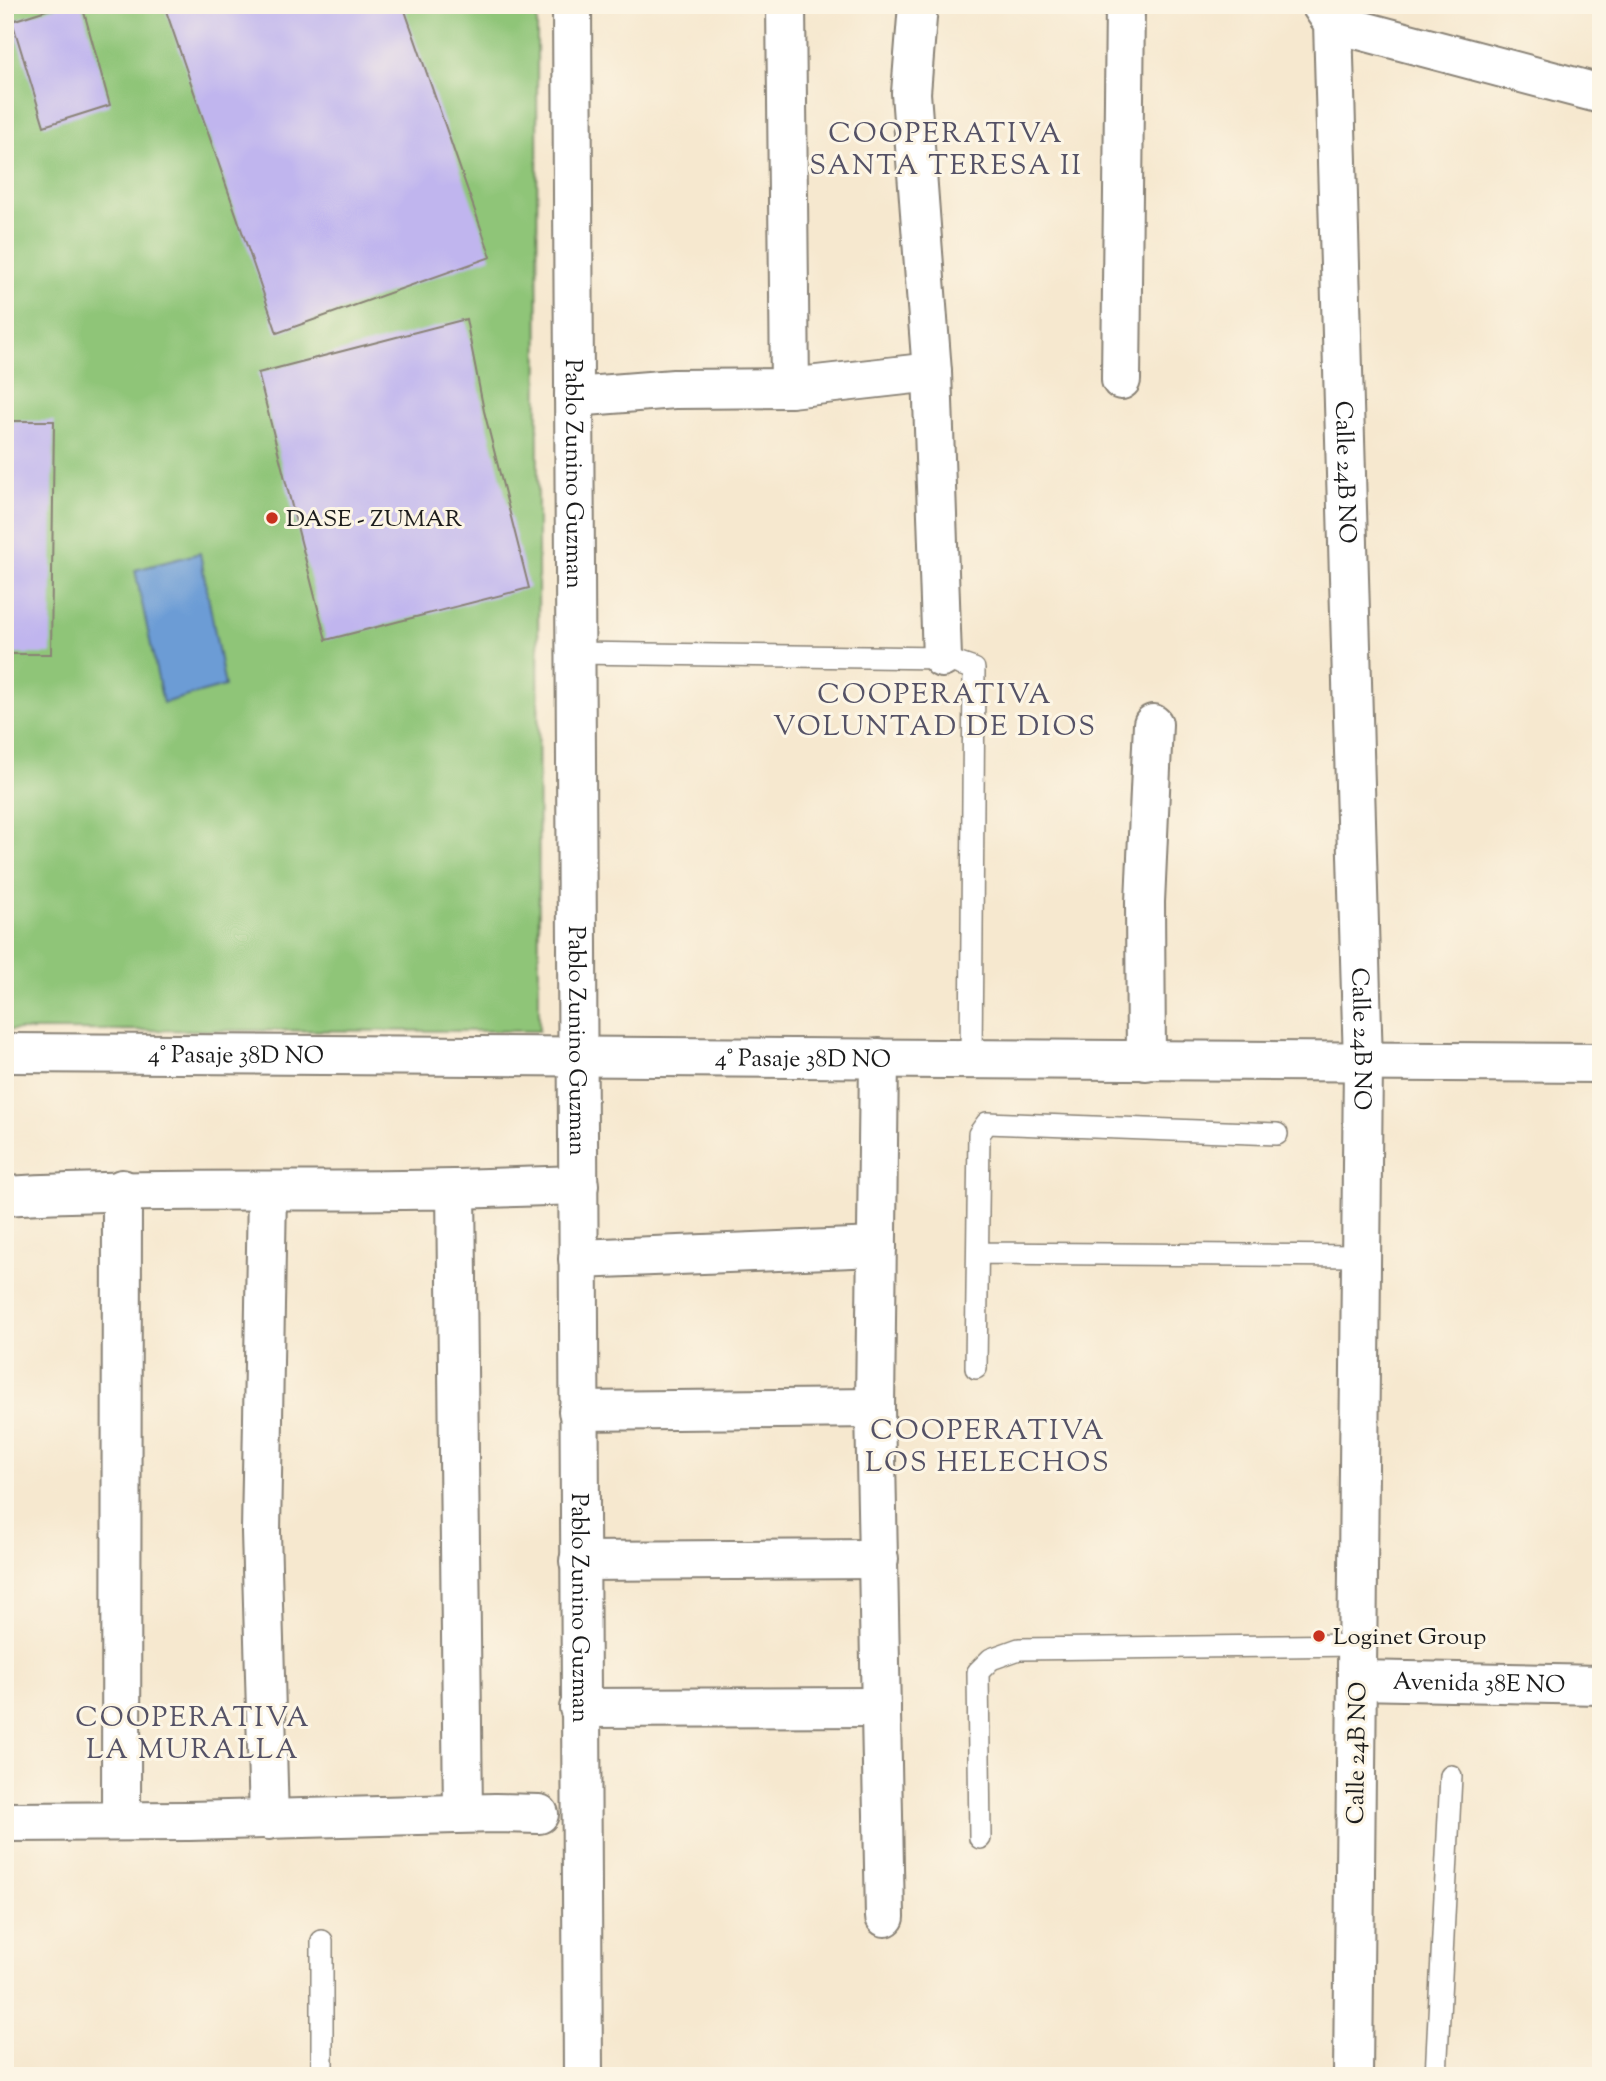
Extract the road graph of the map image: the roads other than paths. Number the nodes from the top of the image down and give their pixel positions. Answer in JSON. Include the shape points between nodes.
{"nodes":[{"id":1,"x":572,"y":5,"type":"edge"},
{"id":2,"x":786,"y":5,"type":"edge"},
{"id":3,"x":918,"y":5,"type":"edge"},
{"id":4,"x":1125,"y":5,"type":"edge"},
{"id":5,"x":1327,"y":14,"type":"edge"},
{"id":6,"x":1601,"y":94,"type":"edge"},
{"id":7,"x":932,"y":372,"type":"junction"},
{"id":8,"x":1121,"y":380,"type":"dead end"},
{"id":9,"x":790,"y":388,"type":"junction"},
{"id":10,"x":574,"y":397,"type":"junction"},
{"id":11,"x":575,"y":653,"type":"junction"},
{"id":12,"x":942,"y":657,"type":"junction"},
{"id":13,"x":1153,"y":724,"type":"dead end"},
{"id":14,"x":5,"y":1053,"type":"edge"},
{"id":15,"x":578,"y":1057,"type":"junction"},
{"id":16,"x":879,"y":1058,"type":"junction"},
{"id":17,"x":971,"y":1060,"type":"junction"},
{"id":18,"x":1146,"y":1061,"type":"junction"},
{"id":19,"x":1363,"y":1063,"type":"junction"},
{"id":20,"x":1601,"y":1063,"type":"edge"},
{"id":21,"x":1277,"y":1134,"type":"dead end"},
{"id":22,"x":579,"y":1185,"type":"junction"},
{"id":23,"x":122,"y":1189,"type":"junction"},
{"id":24,"x":456,"y":1189,"type":"junction"},
{"id":25,"x":267,"y":1192,"type":"junction"},
{"id":26,"x":5,"y":1196,"type":"edge"},
{"id":27,"x":877,"y":1247,"type":"junction"},
{"id":28,"x":979,"y":1253,"type":"junction"},
{"id":29,"x":1361,"y":1256,"type":"junction"},
{"id":30,"x":578,"y":1259,"type":"junction"},
{"id":31,"x":976,"y":1368,"type":"dead end"},
{"id":32,"x":875,"y":1408,"type":"junction"},
{"id":33,"x":578,"y":1411,"type":"junction"},
{"id":34,"x":878,"y":1559,"type":"junction"},
{"id":35,"x":579,"y":1561,"type":"junction"},
{"id":36,"x":1357,"y":1662,"type":"junction"},
{"id":37,"x":1601,"y":1685,"type":"edge"},
{"id":38,"x":881,"y":1707,"type":"junction"},
{"id":39,"x":579,"y":1708,"type":"junction"},
{"id":40,"x":1451,"y":1776,"type":"dead end"},
{"id":41,"x":463,"y":1814,"type":"junction"},
{"id":42,"x":539,"y":1814,"type":"dead end"},
{"id":43,"x":121,"y":1819,"type":"junction"},
{"id":44,"x":269,"y":1820,"type":"junction"},
{"id":45,"x":5,"y":1822,"type":"edge"},
{"id":46,"x":980,"y":1838,"type":"dead end"},
{"id":47,"x":886,"y":1917,"type":"dead end"},
{"id":48,"x":321,"y":1941,"type":"dead end"},
{"id":49,"x":322,"y":2076,"type":"edge"},
{"id":50,"x":583,"y":2076,"type":"edge"},
{"id":51,"x":1353,"y":2076,"type":"edge"},
{"id":52,"x":1436,"y":2076,"type":"edge"}],
"edges":[{"from":1,"to":10,"type":"street","name":"Pablo Zunino Guzman"},
{"from":2,"to":9,"type":"street"},
{"from":3,"to":7,"type":"street","via":[[911,93]]},
{"from":4,"to":8,"type":"street"},
{"from":5,"to":6,"type":"street"},
{"from":5,"to":19,"type":"street","name":"Calle 24B NO"},
{"from":7,"to":9,"type":"street"},
{"from":7,"to":12,"type":"street"},
{"from":9,"to":10,"type":"street","via":[[674,389]]},
{"from":10,"to":11,"type":"street","name":"Pablo Zunino Guzman"},
{"from":11,"to":12,"type":"lane"},
{"from":11,"to":15,"type":"street","name":"Pablo Zunino Guzman"},
{"from":12,"to":17,"type":"lane","via":[[974,669]]},
{"from":13,"to":18,"type":"street","via":[[1145,902]]},
{"from":14,"to":15,"type":"street","name":"4° Pasaje 38D NO"},
{"from":15,"to":16,"type":"street","name":"4° Pasaje 38D NO"},
{"from":15,"to":22,"type":"street","name":"Pablo Zunino Guzman"},
{"from":16,"to":17,"type":"street","name":"4° Pasaje 38D NO"},
{"from":16,"to":27,"type":"street"},
{"from":17,"to":18,"type":"street","name":"4° Pasaje 38D NO"},
{"from":18,"to":19,"type":"street","name":"4° Pasaje 38D NO"},
{"from":19,"to":20,"type":"street","name":"4° Pasaje 38D NO"},
{"from":19,"to":29,"type":"street","name":"Calle 24B NO"},
{"from":21,"to":28,"type":"lane","via":[[987,1123],[979,1134]]},
{"from":22,"to":24,"type":"street"},
{"from":22,"to":30,"type":"street","name":"Pablo Zunino Guzman"},
{"from":23,"to":25,"type":"street"},
{"from":23,"to":26,"type":"street"},
{"from":23,"to":43,"type":"street"},
{"from":24,"to":25,"type":"street"},
{"from":24,"to":41,"type":"street"},
{"from":25,"to":44,"type":"street","via":[[261,1532]]},
{"from":27,"to":30,"type":"street"},
{"from":27,"to":32,"type":"street"},
{"from":28,"to":29,"type":"lane"},
{"from":28,"to":31,"type":"lane"},
{"from":29,"to":36,"type":"street","name":"Calle 24B NO"},
{"from":30,"to":33,"type":"street","name":"Pablo Zunino Guzman"},
{"from":32,"to":33,"type":"street"},
{"from":32,"to":34,"type":"street"},
{"from":33,"to":35,"type":"street","name":"Pablo Zunino Guzman"},
{"from":34,"to":35,"type":"street"},
{"from":34,"to":38,"type":"street"},
{"from":35,"to":39,"type":"street","name":"Pablo Zunino Guzman"},
{"from":36,"to":37,"type":"street","name":"Avenida 38E NO"},
{"from":36,"to":46,"type":"lane","via":[[1018,1649],[991,1659],[978,1672]]},
{"from":36,"to":51,"type":"street","name":"Calle 24B NO"},
{"from":38,"to":39,"type":"street"},
{"from":38,"to":47,"type":"street"},
{"from":39,"to":50,"type":"street","name":"Pablo Zunino Guzman"},
{"from":40,"to":52,"type":"lane"},
{"from":41,"to":42,"type":"street"},
{"from":41,"to":44,"type":"street"},
{"from":43,"to":44,"type":"street"},
{"from":43,"to":45,"type":"street"},
{"from":48,"to":49,"type":"lane"}]}
